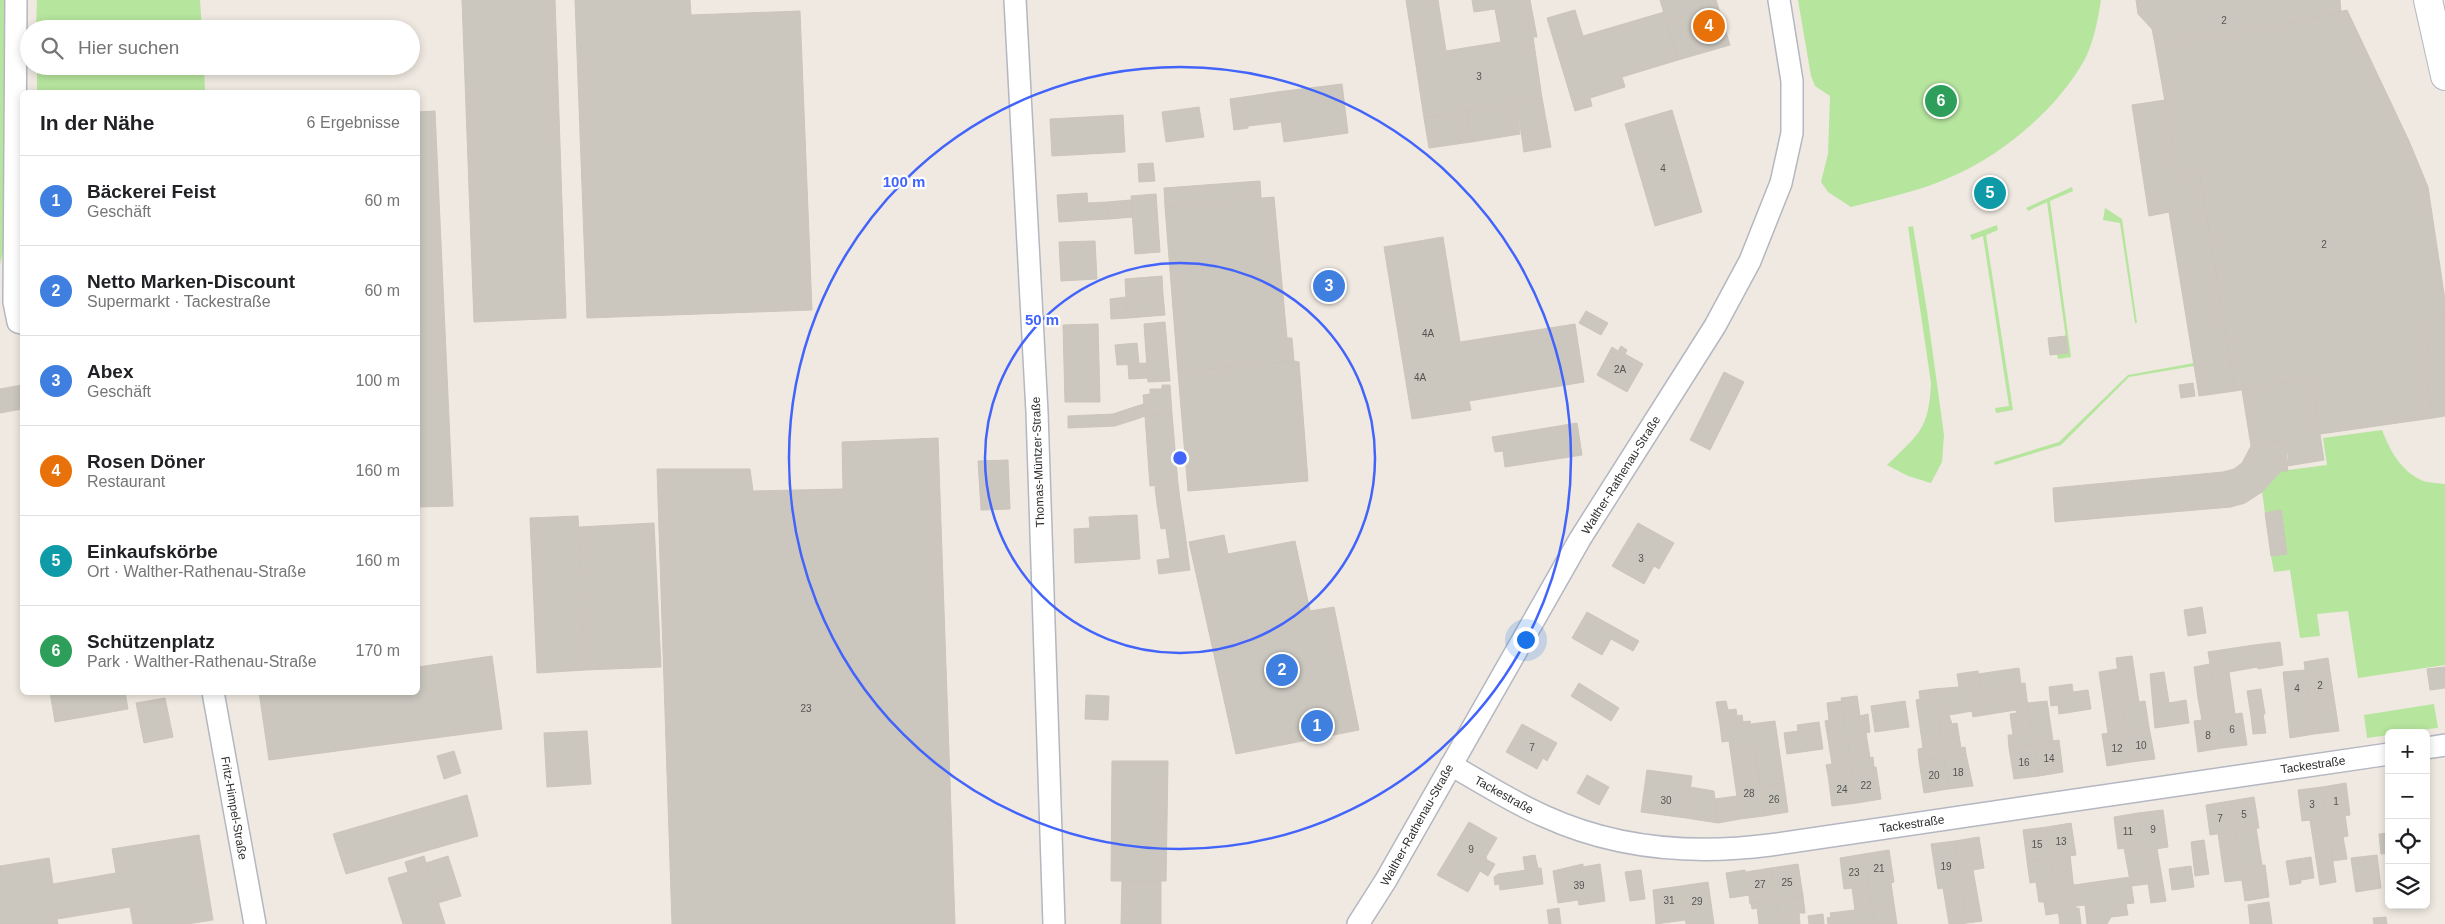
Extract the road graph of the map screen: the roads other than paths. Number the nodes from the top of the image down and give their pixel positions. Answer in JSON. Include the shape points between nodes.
{"nodes":[{"id":1,"x":16,"y":0,"type":"edge"},
{"id":2,"x":1015,"y":0,"type":"edge"},
{"id":3,"x":1779,"y":0,"type":"edge"},
{"id":4,"x":2428,"y":0,"type":"edge"},
{"id":5,"x":2445,"y":76,"type":"edge"},
{"id":6,"x":20,"y":323,"type":"edge"},
{"id":7,"x":214,"y":695,"type":"edge"},
{"id":8,"x":2445,"y":745,"type":"edge"},
{"id":9,"x":2430,"y":747,"type":"edge"},
{"id":10,"x":2385,"y":755,"type":"edge"},
{"id":11,"x":1450,"y":765,"type":"junction"},
{"id":12,"x":255,"y":924,"type":"edge"},
{"id":13,"x":1054,"y":924,"type":"edge"},
{"id":14,"x":1358,"y":924,"type":"edge"}],
"edges":[{"from":1,"to":6,"type":"street","via":[[14,302]]},
{"from":2,"to":13,"type":"street","name":"Thomas-Müntzer-Straße","via":[[1037,412]]},
{"from":3,"to":11,"type":"street","name":"Walther-Rathenau-Straße","via":[[1792,81],[1792,133],[1781,183],[1750,261],[1715,326],[1580,539]]},
{"from":4,"to":5,"type":"main road"},
{"from":7,"to":12,"type":"street","name":"Fritz-Himpel-Straße"},
{"from":8,"to":9,"type":"street"},
{"from":10,"to":11,"type":"street","name":"Tackestraße","via":[[1770,846],[1713,851],[1650,847],[1593,834],[1543,816]]},
{"from":11,"to":14,"type":"street","name":"Walther-Rathenau-Straße"}]}
